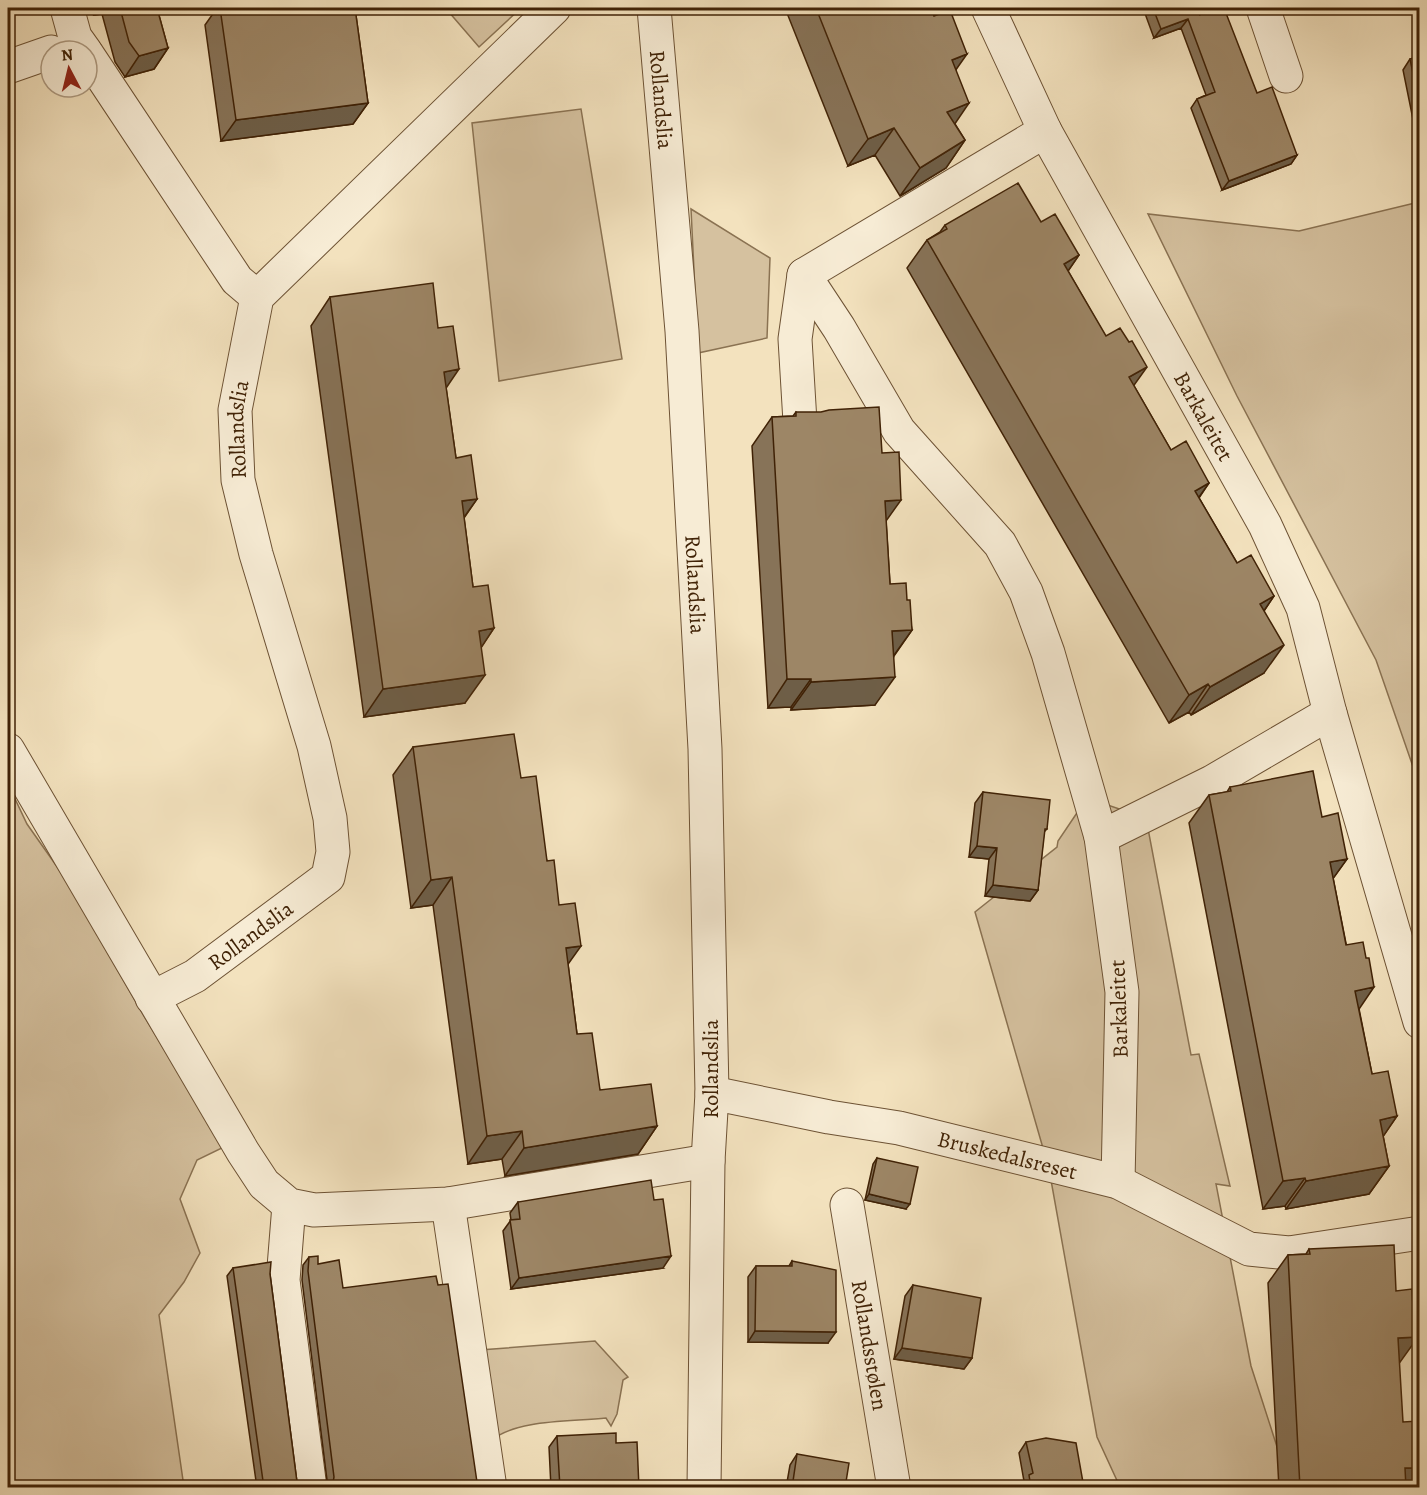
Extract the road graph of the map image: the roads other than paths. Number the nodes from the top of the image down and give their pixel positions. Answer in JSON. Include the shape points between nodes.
{"nodes":[{"id":1,"x":554,"y":8,"type":"edge"},
{"id":2,"x":654,"y":8,"type":"edge"},
{"id":3,"x":988,"y":8,"type":"edge"},
{"id":4,"x":1263,"y":8,"type":"edge"},
{"id":5,"x":39,"y":54,"type":"edge"},
{"id":6,"x":8,"y":67,"type":"edge"},
{"id":7,"x":1286,"y":76,"type":"dead end"},
{"id":8,"x":99,"y":83,"type":"edge"},
{"id":9,"x":1045,"y":131,"type":"junction"},
{"id":10,"x":804,"y":274,"type":"junction"},
{"id":11,"x":257,"y":297,"type":"junction"},
{"id":12,"x":800,"y":422,"type":"edge"},
{"id":13,"x":1330,"y":714,"type":"junction"},
{"id":14,"x":8,"y":750,"type":"edge"},
{"id":15,"x":1101,"y":837,"type":"junction"},
{"id":16,"x":152,"y":998,"type":"junction"},
{"id":17,"x":1419,"y":1022,"type":"edge"},
{"id":18,"x":712,"y":1093,"type":"junction"},
{"id":19,"x":708,"y":1161,"type":"junction"},
{"id":20,"x":1118,"y":1182,"type":"junction"},
{"id":21,"x":448,"y":1204,"type":"junction"},
{"id":22,"x":289,"y":1205,"type":"junction"},
{"id":23,"x":847,"y":1205,"type":"dead end"},
{"id":24,"x":1419,"y":1233,"type":"edge"},
{"id":25,"x":310,"y":1488,"type":"edge"},
{"id":26,"x":490,"y":1488,"type":"edge"},
{"id":27,"x":704,"y":1488,"type":"edge"},
{"id":28,"x":894,"y":1488,"type":"edge"}],
"edges":[{"from":1,"to":11,"type":"street"},
{"from":2,"to":18,"type":"street","name":"Rollandslia","via":[[682,331],[705,749]]},
{"from":3,"to":9,"type":"street","name":"Barkaleitet"},
{"from":4,"to":7,"type":"street"},
{"from":5,"to":6,"type":"street"},
{"from":8,"to":11,"type":"street","via":[[237,280]]},
{"from":9,"to":10,"type":"street"},
{"from":9,"to":13,"type":"street","name":"Barkaleitet","via":[[1265,525],[1303,608]]},
{"from":10,"to":12,"type":"street","via":[[795,339]]},
{"from":10,"to":15,"type":"street","name":"Barkaleitet","via":[[899,431],[1000,544],[1021,582],[1048,653]]},
{"from":11,"to":16,"type":"street","name":"Rollandslia","via":[[235,410],[238,480],[256,554],[315,746],[333,852],[328,877],[195,976]]},
{"from":13,"to":15,"type":"street","via":[[1212,782]]},
{"from":13,"to":17,"type":"street","name":"Barkaleitet"},
{"from":14,"to":16,"type":"street"},
{"from":15,"to":20,"type":"street","name":"Barkaleitet","via":[[1122,992]]},
{"from":16,"to":22,"type":"street","via":[[264,1184]]},
{"from":18,"to":19,"type":"street","name":"Rollandslia"},
{"from":18,"to":20,"type":"street","name":"Bruskedalsreset","via":[[899,1128]]},
{"from":19,"to":21,"type":"street"},
{"from":19,"to":27,"type":"street","name":"Rollandslia"},
{"from":20,"to":24,"type":"street","name":"Bruskedalsreset","via":[[1249,1249],[1289,1253]]},
{"from":21,"to":22,"type":"street","via":[[314,1210]]},
{"from":21,"to":26,"type":"street"},
{"from":22,"to":25,"type":"street","via":[[283,1280]]},
{"from":23,"to":28,"type":"street","name":"Rollandsstølen"}]}
